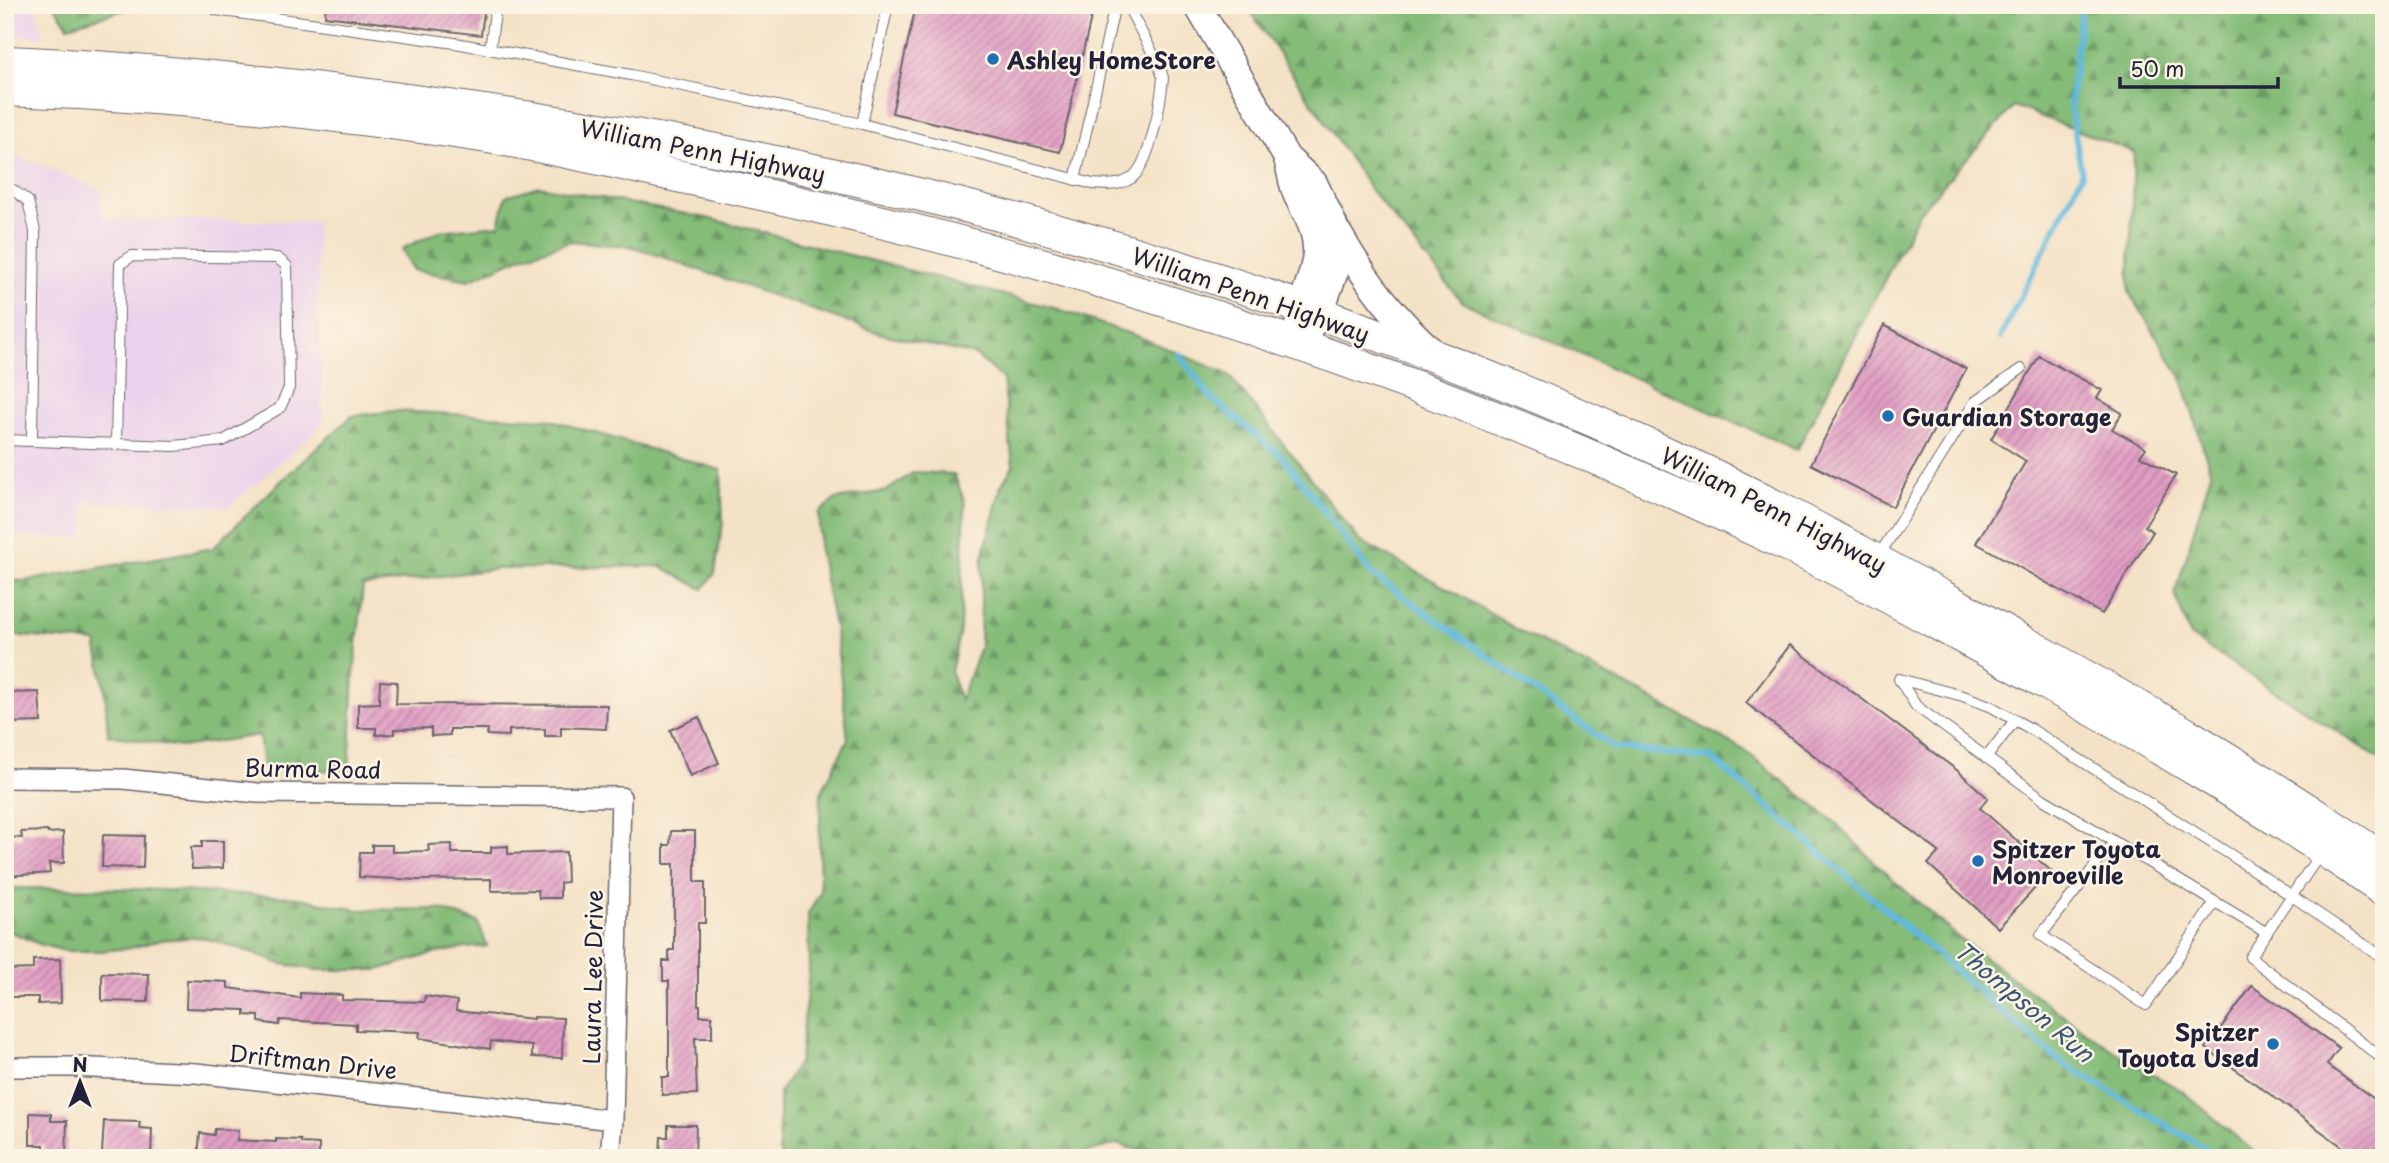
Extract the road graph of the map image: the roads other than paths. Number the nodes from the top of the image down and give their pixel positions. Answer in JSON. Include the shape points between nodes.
{"nodes":[{"id":1,"x":213,"y":5,"type":"edge"},
{"id":2,"x":496,"y":5,"type":"edge"},
{"id":3,"x":888,"y":5,"type":"edge"},
{"id":4,"x":1115,"y":5,"type":"edge"},
{"id":5,"x":1127,"y":5,"type":"edge"},
{"id":6,"x":1197,"y":5,"type":"edge"},
{"id":7,"x":490,"y":50,"type":"junction"},
{"id":8,"x":5,"y":61,"type":"edge"},
{"id":9,"x":5,"y":90,"type":"edge"},
{"id":10,"x":863,"y":124,"type":"junction"},
{"id":11,"x":1287,"y":158,"type":"junction"},
{"id":12,"x":1076,"y":180,"type":"junction"},
{"id":13,"x":5,"y":189,"type":"edge"},
{"id":14,"x":1334,"y":225,"type":"junction"},
{"id":15,"x":1309,"y":312,"type":"junction"},
{"id":16,"x":1298,"y":344,"type":"junction"},
{"id":17,"x":1441,"y":359,"type":"junction"},
{"id":18,"x":2021,"y":369,"type":"dead end"},
{"id":19,"x":5,"y":440,"type":"edge"},
{"id":20,"x":32,"y":440,"type":"junction"},
{"id":21,"x":116,"y":444,"type":"junction"},
{"id":22,"x":1876,"y":561,"type":"junction"},
{"id":23,"x":2015,"y":720,"type":"junction"},
{"id":24,"x":1986,"y":758,"type":"junction"},
{"id":25,"x":5,"y":778,"type":"edge"},
{"id":26,"x":621,"y":797,"type":"joint"},
{"id":27,"x":2114,"y":842,"type":"junction"},
{"id":28,"x":2323,"y":850,"type":"junction"},
{"id":29,"x":2384,"y":859,"type":"edge"},
{"id":30,"x":2384,"y":891,"type":"edge"},
{"id":31,"x":2292,"y":896,"type":"junction"},
{"id":32,"x":2216,"y":902,"type":"junction"},
{"id":33,"x":2267,"y":933,"type":"junction"},
{"id":34,"x":2384,"y":958,"type":"edge"},
{"id":35,"x":2384,"y":1060,"type":"edge"},
{"id":36,"x":5,"y":1067,"type":"edge"},
{"id":37,"x":613,"y":1120,"type":"junction"},
{"id":38,"x":610,"y":1158,"type":"edge"}],
"edges":[{"from":1,"to":7,"type":"lane","via":[[216,10]]},
{"from":2,"to":7,"type":"lane"},
{"from":3,"to":10,"type":"lane"},
{"from":4,"to":12,"type":"lane"},
{"from":5,"to":12,"type":"lane","via":[[1163,78],[1145,160],[1132,179],[1111,185]]},
{"from":6,"to":11,"type":"main road"},
{"from":7,"to":10,"type":"lane"},
{"from":8,"to":15,"type":"highway","name":"William Penn Highway","via":[[366,94],[715,150],[857,180],[1076,237]]},
{"from":9,"to":16,"type":"highway","name":"William Penn Highway","via":[[144,96],[267,108],[531,145],[958,241],[1172,301]]},
{"from":10,"to":12,"type":"lane"},
{"from":11,"to":14,"type":"main road","via":[[1314,183]]},
{"from":11,"to":15,"type":"main road","via":[[1316,243]]},
{"from":13,"to":20,"type":"lane","via":[[28,201],[35,231]]},
{"from":14,"to":15,"type":"main road","via":[[1338,256]]},
{"from":14,"to":17,"type":"main road","via":[[1387,307]]},
{"from":15,"to":16,"type":"main road"},
{"from":15,"to":17,"type":"highway","name":"William Penn Highway"},
{"from":16,"to":28,"type":"highway","name":"William Penn Highway","via":[[1527,430],[1804,553],[2088,707]]},
{"from":17,"to":22,"type":"highway","name":"William Penn Highway","via":[[1668,453]]},
{"from":18,"to":22,"type":"lane","via":[[1975,402]]},
{"from":19,"to":20,"type":"lane"},
{"from":20,"to":21,"type":"lane"},
{"from":21,"to":21,"type":"lane","via":[[177,446],[223,441],[280,408],[289,388],[287,266],[277,258],[132,256],[120,264]]},
{"from":22,"to":29,"type":"highway","name":"William Penn Highway","via":[[2101,684]]},
{"from":23,"to":24,"type":"lane"},
{"from":23,"to":24,"type":"lane","via":[[1963,696],[1899,678],[1916,706]]},
{"from":23,"to":31,"type":"lane"},
{"from":24,"to":27,"type":"lane"},
{"from":25,"to":26,"type":"street","name":"Burma Road","via":[[123,779],[257,793]]},
{"from":26,"to":37,"type":"street","name":"Laura Lee Drive"},
{"from":27,"to":32,"type":"lane"},
{"from":27,"to":32,"type":"lane","via":[[2041,935],[2146,1005]]},
{"from":28,"to":30,"type":"highway","name":"William Penn Highway"},
{"from":28,"to":31,"type":"lane"},
{"from":31,"to":33,"type":"lane"},
{"from":31,"to":34,"type":"lane"},
{"from":32,"to":33,"type":"lane"},
{"from":33,"to":35,"type":"lane","via":[[2250,957]]},
{"from":36,"to":37,"type":"street","name":"Driftman Drive","via":[[196,1073]]},
{"from":37,"to":38,"type":"street","name":"Laura Lee Drive"}]}
